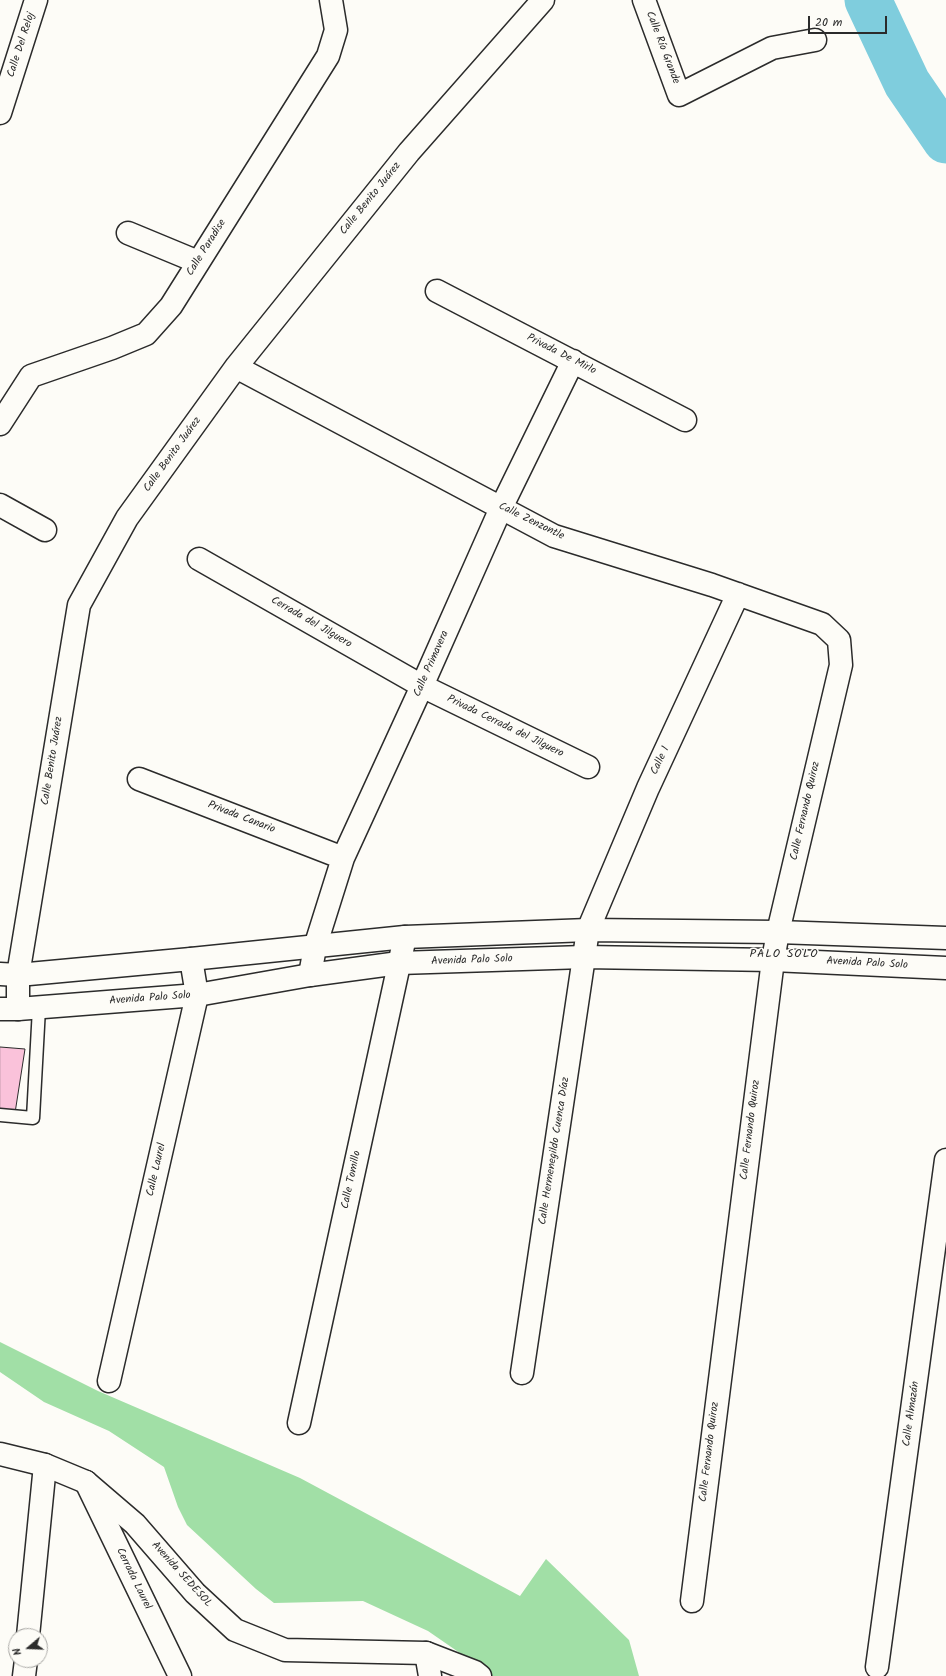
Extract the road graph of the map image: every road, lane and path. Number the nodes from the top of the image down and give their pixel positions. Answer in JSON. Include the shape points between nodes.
{"nodes":[{"id":1,"x":36,"y":0,"type":"edge"},
{"id":2,"x":331,"y":0,"type":"edge"},
{"id":3,"x":543,"y":0,"type":"edge"},
{"id":4,"x":644,"y":0,"type":"edge"},
{"id":5,"x":815,"y":40,"type":"dead end"},
{"id":6,"x":0,"y":113,"type":"edge"},
{"id":7,"x":128,"y":233,"type":"dead end"},
{"id":8,"x":198,"y":262,"type":"junction"},
{"id":9,"x":437,"y":291,"type":"dead end"},
{"id":10,"x":573,"y":360,"type":"junction"},
{"id":11,"x":236,"y":367,"type":"junction"},
{"id":12,"x":684,"y":420,"type":"dead end"},
{"id":13,"x":0,"y":424,"type":"edge"},
{"id":14,"x":0,"y":505,"type":"edge"},
{"id":15,"x":501,"y":508,"type":"junction"},
{"id":16,"x":45,"y":530,"type":"dead end"},
{"id":17,"x":199,"y":560,"type":"dead end"},
{"id":18,"x":738,"y":594,"type":"junction"},
{"id":19,"x":841,"y":665,"type":"joint"},
{"id":20,"x":422,"y":686,"type":"junction"},
{"id":21,"x":588,"y":767,"type":"dead end"},
{"id":22,"x":139,"y":779,"type":"dead end"},
{"id":23,"x":343,"y":858,"type":"junction"},
{"id":24,"x":588,"y":930,"type":"junction"},
{"id":25,"x":778,"y":932,"type":"junction"},
{"id":26,"x":405,"y":936,"type":"junction"},
{"id":27,"x":946,"y":938,"type":"edge"},
{"id":28,"x":315,"y":947,"type":"junction"},
{"id":29,"x":584,"y":957,"type":"junction"},
{"id":30,"x":191,"y":959,"type":"junction"},
{"id":31,"x":772,"y":960,"type":"junction"},
{"id":32,"x":399,"y":964,"type":"junction"},
{"id":33,"x":946,"y":968,"type":"edge"},
{"id":34,"x":9,"y":974,"type":"edge"},
{"id":35,"x":310,"y":975,"type":"junction"},
{"id":36,"x":197,"y":995,"type":"junction"},
{"id":37,"x":19,"y":1009,"type":"edge"},
{"id":38,"x":0,"y":1115,"type":"edge"},
{"id":39,"x":946,"y":1160,"type":"edge"},
{"id":40,"x":522,"y":1373,"type":"dead end"},
{"id":41,"x":109,"y":1381,"type":"dead end"},
{"id":42,"x":299,"y":1423,"type":"dead end"},
{"id":43,"x":0,"y":1454,"type":"edge"},
{"id":44,"x":45,"y":1465,"type":"junction"},
{"id":45,"x":86,"y":1482,"type":"junction"},
{"id":46,"x":692,"y":1600,"type":"dead end"},
{"id":47,"x":29,"y":1628,"type":"edge"},
{"id":48,"x":426,"y":1653,"type":"junction"},
{"id":49,"x":877,"y":1667,"type":"dead end"},
{"id":50,"x":180,"y":1676,"type":"edge"},
{"id":51,"x":430,"y":1676,"type":"edge"},
{"id":52,"x":480,"y":1676,"type":"edge"}],
"edges":[{"from":1,"to":6,"type":"street","name":"Calle Del Reloj"},
{"from":2,"to":8,"type":"street","name":"Calle Paradise","via":[[336,30],[328,56]]},
{"from":3,"to":11,"type":"street","name":"Calle Benito Juárez","via":[[408,152]]},
{"from":4,"to":5,"type":"street","name":"Calle Río Grande","via":[[680,95],[772,48]]},
{"from":7,"to":8,"type":"street"},
{"from":8,"to":13,"type":"street","name":"Calle Paradise","via":[[171,306],[146,334],[31,376]]},
{"from":9,"to":10,"type":"street","name":"Privada De Mirlo"},
{"from":10,"to":12,"type":"street","name":"Privada De Mirlo"},
{"from":10,"to":15,"type":"street","name":"Calle Primavera"},
{"from":11,"to":15,"type":"street","name":"Calle Zenzontle"},
{"from":11,"to":34,"type":"street","name":"Calle Benito Juárez","via":[[127,518],[79,605]]},
{"from":14,"to":16,"type":"street"},
{"from":15,"to":18,"type":"street","name":"Calle Zenzontle","via":[[554,536]]},
{"from":15,"to":20,"type":"street","name":"Calle Primavera"},
{"from":17,"to":20,"type":"street","name":"Cerrada del Jilguero"},
{"from":18,"to":19,"type":"street","name":"Calle Zenzontle","via":[[822,624],[839,640]]},
{"from":18,"to":24,"type":"street","name":"Calle 1","via":[[648,788]]},
{"from":19,"to":25,"type":"street","name":"Calle Fernando Quiroz"},
{"from":20,"to":21,"type":"street","name":"Privada Cerrada del Jilguero"},
{"from":20,"to":23,"type":"street","name":"Calle Primavera"},
{"from":22,"to":23,"type":"street","name":"Privada Canario"},
{"from":23,"to":28,"type":"street","name":"Calle Primavera"},
{"from":24,"to":25,"type":"street"},
{"from":24,"to":26,"type":"street"},
{"from":24,"to":29,"type":"street","name":"Calle Hermenegildo Cuenca Díaz"},
{"from":25,"to":27,"type":"street"},
{"from":25,"to":31,"type":"street","name":"Calle Fernando Quiroz"},
{"from":26,"to":28,"type":"street"},
{"from":26,"to":32,"type":"street","name":"Calle Tomillo"},
{"from":28,"to":30,"type":"street"},
{"from":28,"to":35,"type":"street","name":"Calle Primavera"},
{"from":29,"to":31,"type":"street","name":"Avenida Palo Solo"},
{"from":29,"to":32,"type":"street","name":"Avenida Palo Solo"},
{"from":29,"to":40,"type":"street","name":"Calle Hermenegildo Cuenca Díaz"},
{"from":30,"to":34,"type":"street"},
{"from":30,"to":36,"type":"street","name":"Calle Laurel"},
{"from":31,"to":33,"type":"street","name":"Avenida Palo Solo"},
{"from":31,"to":46,"type":"street","name":"Calle Fernando Quiroz"},
{"from":32,"to":35,"type":"street","name":"Avenida Palo Solo"},
{"from":32,"to":42,"type":"street","name":"Calle Tomillo"},
{"from":34,"to":37,"type":"street","name":"Calle Benito Juárez"},
{"from":35,"to":36,"type":"street","name":"Avenida Palo Solo"},
{"from":36,"to":37,"type":"street","name":"Avenida Palo Solo"},
{"from":36,"to":41,"type":"street","name":"Calle Laurel"},
{"from":37,"to":38,"type":"lane","via":[[33,1118]]},
{"from":39,"to":49,"type":"street","name":"Calle Almazán"},
{"from":43,"to":44,"type":"street","name":"Avenida SEDESOL"},
{"from":44,"to":45,"type":"street","name":"Avenida SEDESOL"},
{"from":44,"to":47,"type":"street"},
{"from":45,"to":48,"type":"street","name":"Avenida SEDESOL","via":[[135,1524],[195,1593],[236,1630],[285,1650]]},
{"from":45,"to":50,"type":"street","name":"Cerrada Laurel"},
{"from":48,"to":51,"type":"street"},
{"from":48,"to":52,"type":"street","name":"Avenida SEDESOL"}]}
